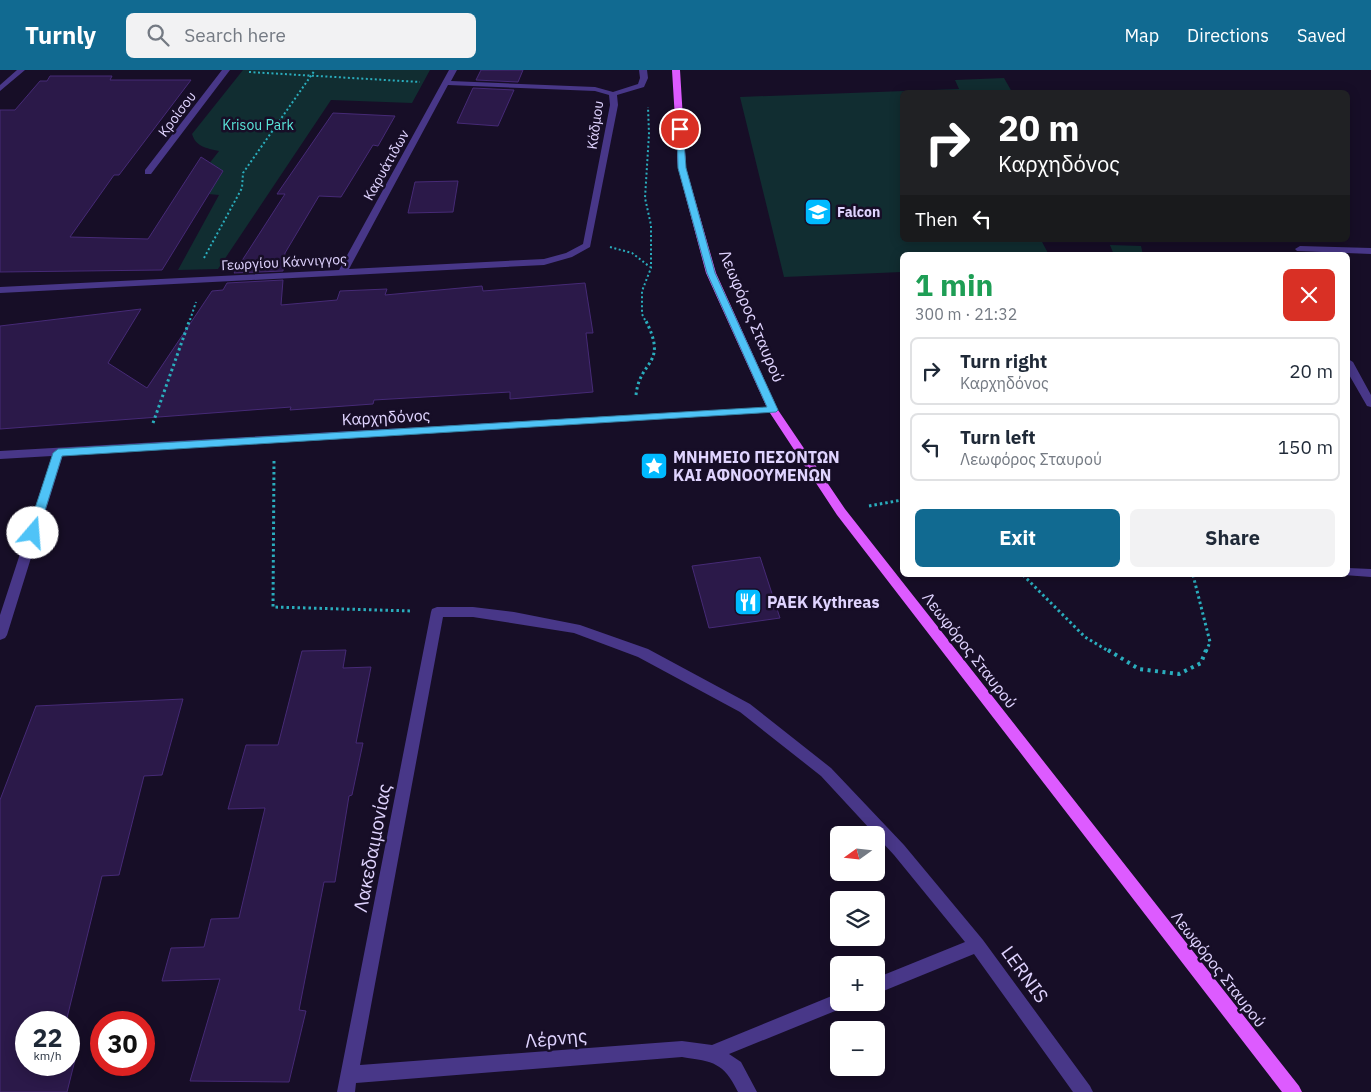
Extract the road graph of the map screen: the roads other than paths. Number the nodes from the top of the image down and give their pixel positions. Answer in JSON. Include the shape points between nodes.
{"nodes":[{"id":1,"x":21,"y":70,"type":"edge"},
{"id":2,"x":214,"y":70,"type":"edge"},
{"id":3,"x":226,"y":70,"type":"edge"},
{"id":4,"x":453,"y":70,"type":"edge"},
{"id":5,"x":643,"y":70,"type":"edge"},
{"id":6,"x":676,"y":70,"type":"edge"},
{"id":7,"x":446,"y":83,"type":"junction"},
{"id":8,"x":0,"y":89,"type":"edge"},
{"id":9,"x":613,"y":94,"type":"junction"},
{"id":10,"x":148,"y":172,"type":"dead end"},
{"id":11,"x":1299,"y":248,"type":"edge"},
{"id":12,"x":1371,"y":251,"type":"edge"},
{"id":13,"x":569,"y":255,"type":"joint"},
{"id":14,"x":342,"y":273,"type":"junction"},
{"id":15,"x":0,"y":290,"type":"edge"},
{"id":16,"x":1350,"y":367,"type":"edge"},
{"id":17,"x":1371,"y":404,"type":"edge"},
{"id":18,"x":773,"y":410,"type":"junction"},
{"id":19,"x":58,"y":453,"type":"junction"},
{"id":20,"x":0,"y":455,"type":"edge"},
{"id":21,"x":1350,"y":572,"type":"edge"},
{"id":22,"x":1371,"y":573,"type":"edge"},
{"id":23,"x":0,"y":635,"type":"edge"},
{"id":24,"x":977,"y":945,"type":"junction"},
{"id":25,"x":885,"y":982,"type":"edge"},
{"id":26,"x":830,"y":1005,"type":"edge"},
{"id":27,"x":712,"y":1053,"type":"junction"},
{"id":28,"x":347,"y":1084,"type":"edge"},
{"id":29,"x":748,"y":1092,"type":"edge"},
{"id":30,"x":1084,"y":1092,"type":"edge"},
{"id":31,"x":1293,"y":1092,"type":"edge"}],
"edges":[{"from":1,"to":8,"type":"street"},
{"from":2,"to":3,"type":"street"},
{"from":3,"to":10,"type":"street","name":"Κροίσου"},
{"from":4,"to":7,"type":"street","name":"Καρυάτιδων"},
{"from":5,"to":9,"type":"street","via":[[641,85]]},
{"from":6,"to":18,"type":"main road","name":"Λεωφόρος Σταυρού","via":[[682,168],[711,273]]},
{"from":7,"to":9,"type":"street","name":"Κάδμου","via":[[595,89]]},
{"from":7,"to":14,"type":"street","name":"Καρυάτιδων"},
{"from":9,"to":13,"type":"street","name":"Κάδμου","via":[[614,105],[587,245]]},
{"from":11,"to":12,"type":"street"},
{"from":13,"to":14,"type":"street","name":"Γεωργίου Κάννιγγος","via":[[544,262]]},
{"from":14,"to":15,"type":"street","name":"Γεωργίου Κάννιγγος"},
{"from":16,"to":17,"type":"street"},
{"from":18,"to":19,"type":"street","name":"Καρχηδόνος"},
{"from":18,"to":31,"type":"main road","name":"Λεωφόρος Σταυρού","via":[[841,512]]},
{"from":19,"to":20,"type":"street","name":"Καρχηδόνος"},
{"from":19,"to":23,"type":"street"},
{"from":21,"to":22,"type":"street"},
{"from":24,"to":25,"type":"street","name":"LERNIS"},
{"from":24,"to":28,"type":"street","name":"Λακεδαιμονίας","via":[[899,850],[826,772],[745,708],[643,653],[575,628],[473,612],[437,612]]},
{"from":24,"to":30,"type":"street","name":"LERNIS"},
{"from":26,"to":27,"type":"street"},
{"from":27,"to":28,"type":"street","name":"Λέρνης","via":[[682,1049]]},
{"from":27,"to":29,"type":"street","name":"Λέρνης","via":[[735,1068]]}]}
